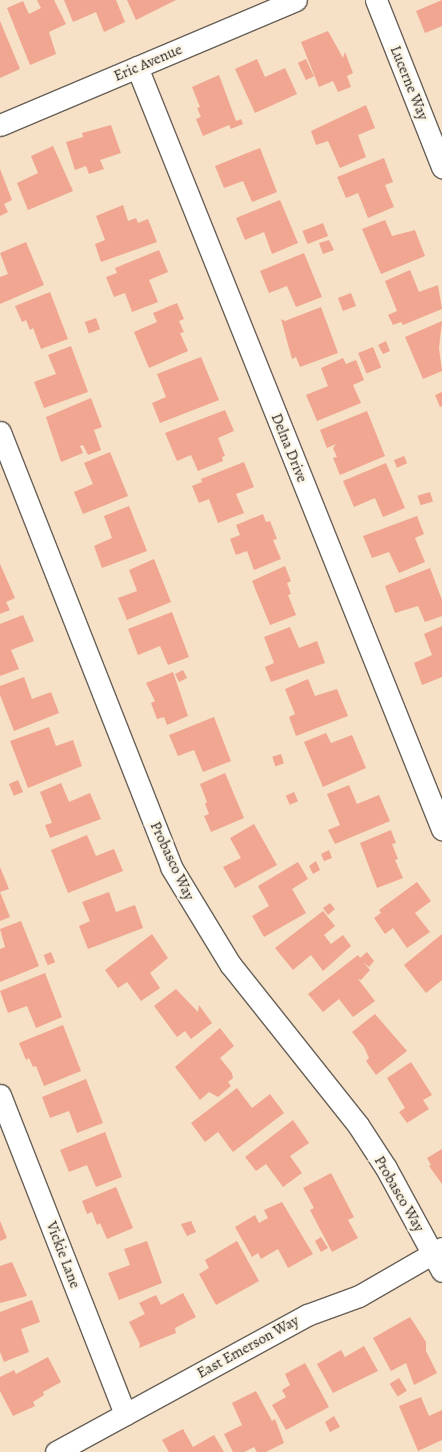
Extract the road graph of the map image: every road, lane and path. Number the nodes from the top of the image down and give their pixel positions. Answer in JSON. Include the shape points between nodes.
{"nodes":[{"id":1,"x":296,"y":0,"type":"edge"},
{"id":2,"x":376,"y":0,"type":"edge"},
{"id":3,"x":137,"y":67,"type":"junction"},
{"id":4,"x":0,"y":126,"type":"edge"},
{"id":5,"x":442,"y":167,"type":"edge"},
{"id":6,"x":0,"y":432,"type":"edge"},
{"id":7,"x":442,"y":829,"type":"edge"},
{"id":8,"x":0,"y":1096,"type":"edge"},
{"id":9,"x":439,"y":1257,"type":"edge"},
{"id":10,"x":125,"y":1414,"type":"junction"},
{"id":11,"x":56,"y":1452,"type":"edge"}],
"edges":[{"from":1,"to":3,"type":"street","name":"Eric Avenue"},
{"from":2,"to":5,"type":"street","name":"Lucerne Way"},
{"from":3,"to":4,"type":"street","name":"Eric Avenue"},
{"from":3,"to":7,"type":"street","name":"Delna Drive"},
{"from":6,"to":9,"type":"street","name":"Probasco Way","via":[[171,867],[230,964],[358,1124]]},
{"from":8,"to":10,"type":"street","name":"Vickie Lane"},
{"from":9,"to":10,"type":"street","name":"East Emerson Way","via":[[359,1296],[307,1315]]},
{"from":10,"to":11,"type":"street","name":"East Emerson Way"}]}
